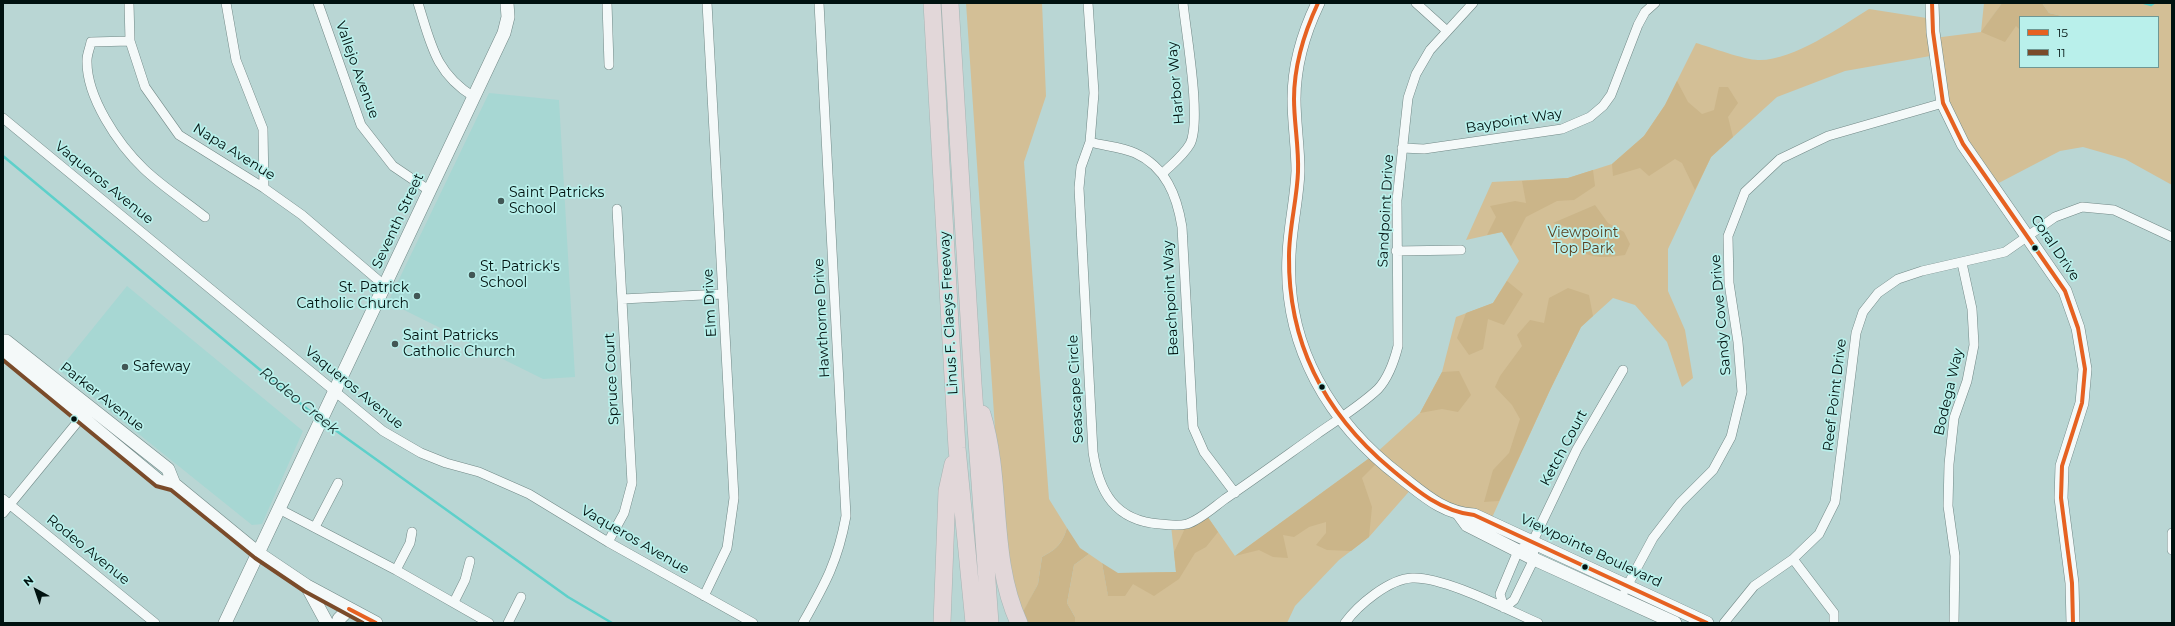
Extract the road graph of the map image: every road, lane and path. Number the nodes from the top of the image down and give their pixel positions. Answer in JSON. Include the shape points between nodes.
{"nodes":[{"id":1,"x":129,"y":3,"type":"edge"},
{"id":2,"x":226,"y":3,"type":"edge"},
{"id":3,"x":318,"y":3,"type":"edge"},
{"id":4,"x":418,"y":3,"type":"edge"},
{"id":5,"x":507,"y":3,"type":"edge"},
{"id":6,"x":608,"y":3,"type":"edge"},
{"id":7,"x":707,"y":3,"type":"edge"},
{"id":8,"x":819,"y":3,"type":"edge"},
{"id":9,"x":932,"y":3,"type":"edge"},
{"id":10,"x":950,"y":3,"type":"edge"},
{"id":11,"x":1088,"y":3,"type":"edge"},
{"id":12,"x":1183,"y":3,"type":"edge"},
{"id":13,"x":1318,"y":3,"type":"edge"},
{"id":14,"x":1416,"y":3,"type":"edge"},
{"id":15,"x":1473,"y":3,"type":"edge"},
{"id":16,"x":1655,"y":3,"type":"edge"},
{"id":17,"x":1932,"y":3,"type":"edge"},
{"id":18,"x":1447,"y":31,"type":"junction"},
{"id":19,"x":130,"y":41,"type":"junction"},
{"id":20,"x":609,"y":64,"type":"dead end"},
{"id":21,"x":474,"y":97,"type":"junction"},
{"id":22,"x":1942,"y":103,"type":"junction"},
{"id":23,"x":3,"y":118,"type":"edge"},
{"id":24,"x":1090,"y":142,"type":"junction"},
{"id":25,"x":1402,"y":148,"type":"junction"},
{"id":26,"x":1162,"y":173,"type":"junction"},
{"id":27,"x":264,"y":188,"type":"junction"},
{"id":28,"x":430,"y":190,"type":"junction"},
{"id":29,"x":617,"y":209,"type":"dead end"},
{"id":30,"x":205,"y":216,"type":"dead end"},
{"id":31,"x":2028,"y":235,"type":"junction"},
{"id":32,"x":2172,"y":237,"type":"edge"},
{"id":33,"x":1461,"y":250,"type":"dead end"},
{"id":34,"x":1396,"y":251,"type":"junction"},
{"id":35,"x":1962,"y":263,"type":"junction"},
{"id":36,"x":385,"y":286,"type":"junction"},
{"id":37,"x":723,"y":294,"type":"junction"},
{"id":38,"x":622,"y":300,"type":"junction"},
{"id":39,"x":3,"y":340,"type":"edge"},
{"id":40,"x":3,"y":352,"type":"edge"},
{"id":41,"x":1623,"y":370,"type":"dead end"},
{"id":42,"x":973,"y":384,"type":"junction"},
{"id":43,"x":334,"y":392,"type":"junction"},
{"id":44,"x":85,"y":413,"type":"junction"},
{"id":45,"x":1340,"y":418,"type":"junction"},
{"id":46,"x":957,"y":448,"type":"junction"},
{"id":47,"x":338,"y":483,"type":"dead end"},
{"id":48,"x":1235,"y":493,"type":"junction"},
{"id":49,"x":6,"y":502,"type":"edge"},
{"id":50,"x":279,"y":509,"type":"junction"},
{"id":51,"x":3,"y":513,"type":"edge"},
{"id":52,"x":1459,"y":514,"type":"junction"},
{"id":53,"x":315,"y":527,"type":"junction"},
{"id":54,"x":412,"y":532,"type":"dead end"},
{"id":55,"x":2172,"y":533,"type":"edge"},
{"id":56,"x":1532,"y":541,"type":"junction"},
{"id":57,"x":608,"y":542,"type":"junction"},
{"id":58,"x":2172,"y":550,"type":"edge"},
{"id":59,"x":1518,"y":551,"type":"junction"},
{"id":60,"x":258,"y":553,"type":"junction"},
{"id":61,"x":1534,"y":559,"type":"junction"},
{"id":62,"x":1793,"y":559,"type":"junction"},
{"id":63,"x":470,"y":561,"type":"dead end"},
{"id":64,"x":396,"y":570,"type":"junction"},
{"id":65,"x":1627,"y":585,"type":"junction"},
{"id":66,"x":307,"y":586,"type":"junction"},
{"id":67,"x":704,"y":596,"type":"junction"},
{"id":68,"x":521,"y":597,"type":"dead end"},
{"id":69,"x":1622,"y":599,"type":"junction"},
{"id":70,"x":454,"y":602,"type":"junction"},
{"id":71,"x":1504,"y":608,"type":"junction"},
{"id":72,"x":349,"y":609,"type":"junction"},
{"id":73,"x":155,"y":623,"type":"edge"},
{"id":74,"x":225,"y":623,"type":"edge"},
{"id":75,"x":328,"y":623,"type":"edge"},
{"id":76,"x":338,"y":623,"type":"edge"},
{"id":77,"x":348,"y":623,"type":"edge"},
{"id":78,"x":376,"y":623,"type":"edge"},
{"id":79,"x":489,"y":623,"type":"edge"},
{"id":80,"x":508,"y":623,"type":"edge"},
{"id":81,"x":753,"y":623,"type":"edge"},
{"id":82,"x":804,"y":623,"type":"edge"},
{"id":83,"x":942,"y":623,"type":"edge"},
{"id":84,"x":974,"y":623,"type":"edge"},
{"id":85,"x":990,"y":623,"type":"edge"},
{"id":86,"x":1019,"y":623,"type":"edge"},
{"id":87,"x":1344,"y":623,"type":"edge"},
{"id":88,"x":1538,"y":623,"type":"edge"},
{"id":89,"x":1675,"y":623,"type":"edge"},
{"id":90,"x":1707,"y":623,"type":"edge"},
{"id":91,"x":1724,"y":623,"type":"edge"},
{"id":92,"x":1834,"y":623,"type":"edge"},
{"id":93,"x":1954,"y":623,"type":"edge"},
{"id":94,"x":2072,"y":623,"type":"edge"}],
"edges":[{"from":1,"to":19,"type":"street","name":"Napa Avenue"},
{"from":2,"to":27,"type":"street","via":[[236,60],[263,129]]},
{"from":3,"to":28,"type":"street","name":"Vallejo Avenue","via":[[360,125],[393,166]]},
{"from":4,"to":21,"type":"street","via":[[434,53],[444,71],[458,87]]},
{"from":5,"to":21,"type":"street","name":"Seventh Street","via":[[508,17],[504,33]]},
{"from":6,"to":20,"type":"street"},
{"from":7,"to":37,"type":"street","name":"Elm Drive"},
{"from":8,"to":82,"type":"street","name":"Hawthorne Drive","via":[[846,516],[841,546],[832,571]]},
{"from":9,"to":46,"type":"highway","name":"Linus F. Claeys Freeway"},
{"from":10,"to":42,"type":"highway","name":"Linus F. Claeys Freeway"},
{"from":11,"to":24,"type":"street","name":"Seascape Circle","via":[[1094,93]]},
{"from":12,"to":26,"type":"street","name":"Harbor Way","via":[[1196,119],[1190,143],[1183,154]]},
{"from":13,"to":45,"type":"street","name":"Viewpointe Boulevard","via":[[1309,23],[1295,78],[1298,172],[1289,255],[1289,289],[1294,325],[1304,357]]},
{"from":14,"to":18,"type":"street"},
{"from":15,"to":18,"type":"street","name":"Sandpoint Drive"},
{"from":16,"to":25,"type":"street","name":"Baypoint Way","via":[[1645,12],[1638,25],[1611,96],[1590,117],[1562,129],[1424,149]]},
{"from":17,"to":22,"type":"street","name":"Coral Drive"},
{"from":18,"to":25,"type":"street","name":"Sandpoint Drive","via":[[1430,50],[1416,74],[1408,98]]},
{"from":19,"to":27,"type":"street","name":"Napa Avenue","via":[[146,87],[179,134]]},
{"from":19,"to":30,"type":"street","via":[[91,42],[86,60],[91,84],[106,121],[144,169]]},
{"from":21,"to":28,"type":"street","name":"Seventh Street"},
{"from":22,"to":31,"type":"street","name":"Coral Drive","via":[[1963,144]]},
{"from":22,"to":65,"type":"street","name":"Sandy Cove Drive","via":[[1828,136],[1780,159],[1745,192],[1728,236],[1729,283],[1742,392],[1731,437],[1712,470],[1653,538]]},
{"from":23,"to":43,"type":"street","name":"Vaqueros Avenue"},
{"from":24,"to":26,"type":"street","name":"Beachpoint Way","via":[[1134,152]]},
{"from":24,"to":48,"type":"street","name":"Seascape Circle","via":[[1081,167],[1079,188],[1093,452],[1099,480],[1108,498],[1124,513],[1140,521],[1154,524],[1187,524]]},
{"from":25,"to":34,"type":"street","name":"Sandpoint Drive"},
{"from":26,"to":48,"type":"street","name":"Beachpoint Way","via":[[1176,197],[1182,227],[1193,427],[1204,452]]},
{"from":27,"to":36,"type":"street","name":"Napa Avenue","via":[[302,215]]},
{"from":28,"to":36,"type":"street","name":"Seventh Street"},
{"from":29,"to":38,"type":"street","name":"Spruce Court"},
{"from":31,"to":32,"type":"street","name":"Reef Point Drive","via":[[2054,217],[2082,207],[2114,210]]},
{"from":31,"to":35,"type":"street","name":"Reef Point Drive","via":[[2005,252]]},
{"from":31,"to":94,"type":"street","name":"Coral Drive","via":[[2065,291],[2078,328],[2084,369],[2082,403],[2062,466],[2061,498],[2072,582]]},
{"from":33,"to":34,"type":"street"},
{"from":34,"to":45,"type":"street","name":"Sandpoint Drive","via":[[1398,346],[1394,361],[1388,376],[1378,389]]},
{"from":35,"to":62,"type":"street","name":"Reef Point Drive","via":[[1898,279],[1878,293],[1863,312],[1856,333],[1836,502],[1819,534]]},
{"from":35,"to":93,"type":"street","name":"Bodega Way","via":[[1972,309],[1974,345],[1967,380],[1954,418],[1949,464],[1948,506],[1955,556]]},
{"from":36,"to":43,"type":"street","name":"Seventh Street"},
{"from":37,"to":38,"type":"street"},
{"from":37,"to":67,"type":"street","name":"Elm Drive","via":[[734,498],[727,548]]},
{"from":38,"to":57,"type":"street","name":"Spruce Court","via":[[632,483],[624,513]]},
{"from":39,"to":44,"type":"street","name":"Parker Avenue"},
{"from":40,"to":44,"type":"street","name":"Parker Avenue"},
{"from":41,"to":56,"type":"street","name":"Ketch Court","via":[[1577,449]]},
{"from":42,"to":85,"type":"highway","name":"Linus F. Claeys Freeway"},
{"from":42,"to":86,"type":"highway","via":[[989,438],[1003,573],[1010,603]]},
{"from":43,"to":50,"type":"street","name":"Seventh Street"},
{"from":43,"to":57,"type":"street","name":"Vaqueros Avenue","via":[[400,442],[446,463],[511,484]]},
{"from":44,"to":49,"type":"street"},
{"from":44,"to":60,"type":"street","name":"Parker Avenue","via":[[168,470],[174,484]]},
{"from":45,"to":48,"type":"street","name":"Seascape Circle"},
{"from":45,"to":52,"type":"street","name":"Viewpointe Boulevard","via":[[1390,468],[1430,500]]},
{"from":46,"to":83,"type":"highway","via":[[947,491]]},
{"from":46,"to":84,"type":"highway","name":"Linus F. Claeys Freeway"},
{"from":47,"to":53,"type":"street"},
{"from":49,"to":51,"type":"street"},
{"from":49,"to":73,"type":"street","name":"Rodeo Avenue"},
{"from":50,"to":53,"type":"street"},
{"from":50,"to":60,"type":"street","name":"Seventh Street"},
{"from":52,"to":56,"type":"street","name":"Viewpointe Boulevard","via":[[1474,515]]},
{"from":52,"to":59,"type":"street","name":"Viewpointe Boulevard","via":[[1467,525]]},
{"from":53,"to":64,"type":"street","via":[[347,547]]},
{"from":54,"to":64,"type":"street","via":[[410,543]]},
{"from":55,"to":58,"type":"street"},
{"from":56,"to":59,"type":"street"},
{"from":56,"to":61,"type":"street"},
{"from":56,"to":65,"type":"street","name":"Viewpointe Boulevard"},
{"from":57,"to":67,"type":"street","name":"Vaqueros Avenue"},
{"from":59,"to":61,"type":"street","name":"Viewpointe Boulevard"},
{"from":59,"to":71,"type":"street","via":[[1500,594]]},
{"from":60,"to":66,"type":"street","name":"Parker Avenue"},
{"from":60,"to":74,"type":"street","name":"Seventh Street"},
{"from":61,"to":69,"type":"street","name":"Viewpointe Boulevard"},
{"from":61,"to":71,"type":"street","via":[[1514,600]]},
{"from":62,"to":91,"type":"street","name":"Reef Point Drive","via":[[1754,586]]},
{"from":62,"to":92,"type":"street","via":[[1834,613]]},
{"from":63,"to":70,"type":"street","via":[[465,580]]},
{"from":64,"to":70,"type":"street"},
{"from":65,"to":69,"type":"street","name":"Sandy Cove Drive"},
{"from":65,"to":90,"type":"street","name":"Viewpointe Boulevard"},
{"from":66,"to":72,"type":"street","name":"Parker Avenue"},
{"from":66,"to":75,"type":"street"},
{"from":67,"to":81,"type":"street","name":"Vaqueros Avenue"},
{"from":68,"to":80,"type":"street"},
{"from":69,"to":89,"type":"street","name":"Viewpointe Boulevard"},
{"from":70,"to":79,"type":"street"},
{"from":71,"to":87,"type":"street","via":[[1434,580],[1411,578],[1389,585],[1352,612]]},
{"from":71,"to":88,"type":"street"},
{"from":72,"to":76,"type":"street"},
{"from":72,"to":77,"type":"street"},
{"from":72,"to":78,"type":"street","name":"Parker Avenue"}]}
